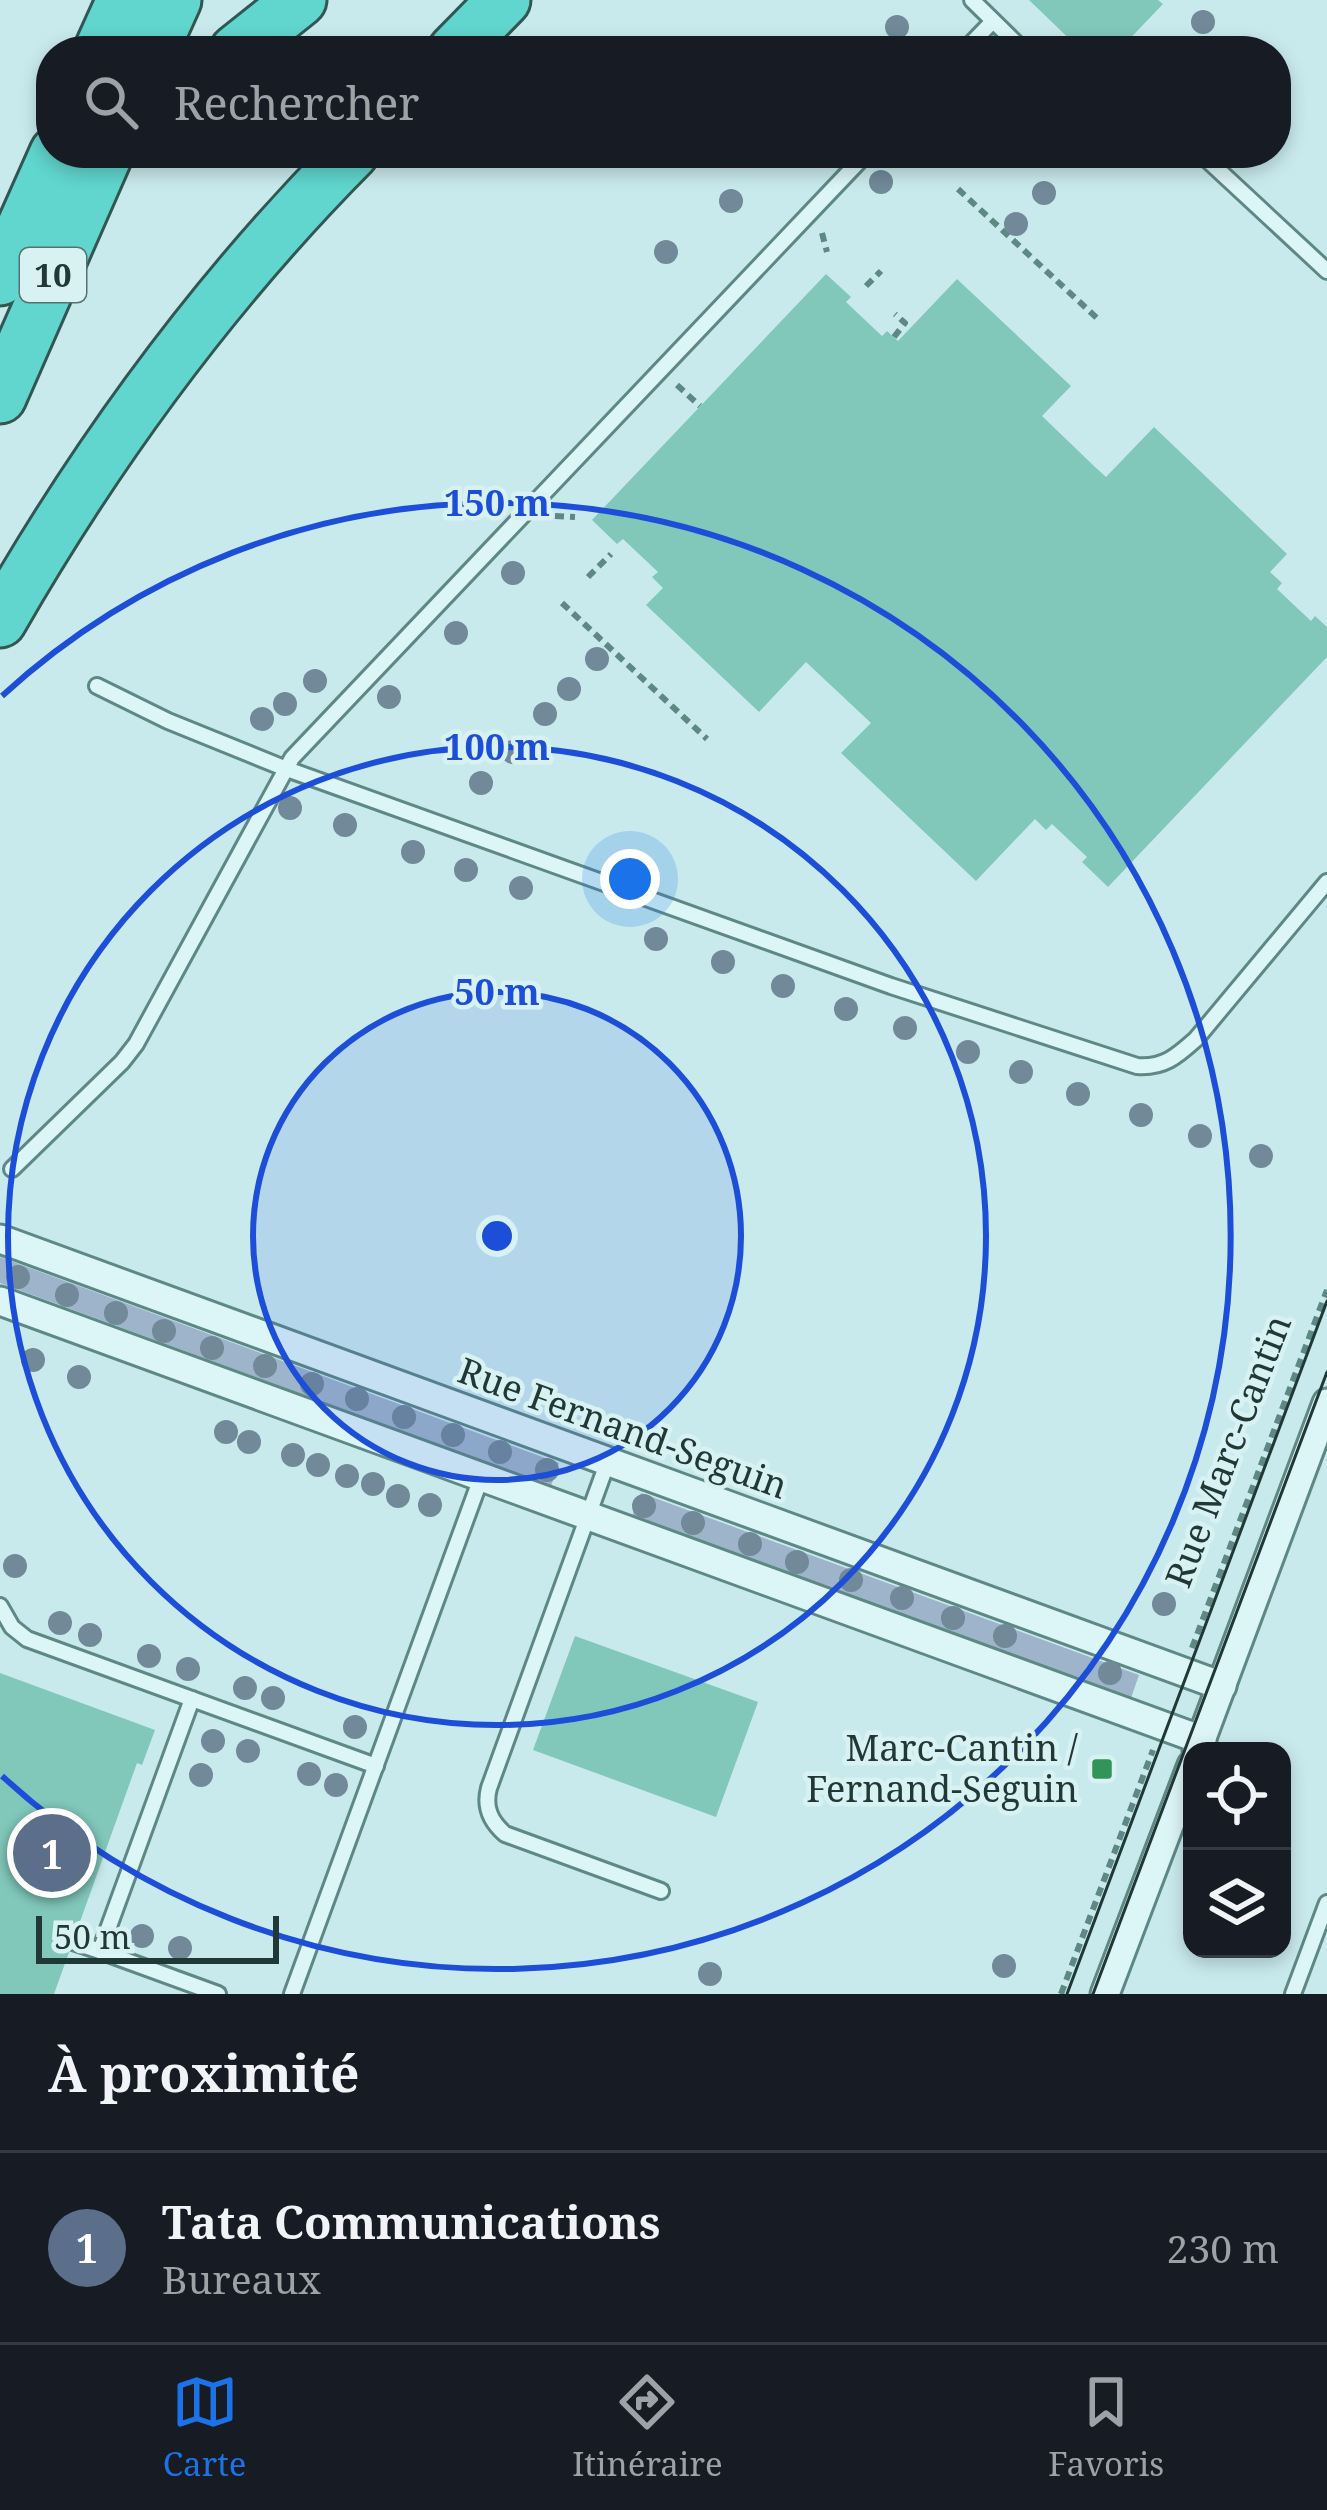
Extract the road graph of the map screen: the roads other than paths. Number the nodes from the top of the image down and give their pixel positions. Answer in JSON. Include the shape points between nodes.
{"nodes":[{"id":1,"x":123,"y":0,"type":"edge"},
{"id":2,"x":176,"y":0,"type":"edge"},
{"id":3,"x":504,"y":0,"type":"edge"},
{"id":4,"x":972,"y":0,"type":"edge"},
{"id":5,"x":993,"y":21,"type":"junction"},
{"id":6,"x":107,"y":36,"type":"edge"},
{"id":7,"x":159,"y":36,"type":"edge"},
{"id":8,"x":469,"y":36,"type":"edge"},
{"id":9,"x":978,"y":36,"type":"edge"},
{"id":10,"x":1008,"y":36,"type":"edge"},
{"id":11,"x":49,"y":168,"type":"edge"},
{"id":12,"x":100,"y":168,"type":"edge"},
{"id":13,"x":338,"y":168,"type":"edge"},
{"id":14,"x":853,"y":168,"type":"edge"},
{"id":15,"x":1216,"y":168,"type":"edge"},
{"id":16,"x":1327,"y":271,"type":"edge"},
{"id":17,"x":0,"y":279,"type":"edge"},
{"id":18,"x":0,"y":398,"type":"edge"},
{"id":19,"x":0,"y":621,"type":"edge"},
{"id":20,"x":97,"y":686,"type":"dead end"},
{"id":21,"x":284,"y":768,"type":"junction"},
{"id":22,"x":1327,"y":882,"type":"edge"},
{"id":23,"x":12,"y":1169,"type":"dead end"},
{"id":24,"x":0,"y":1239,"type":"edge"},
{"id":25,"x":0,"y":1301,"type":"edge"},
{"id":26,"x":1327,"y":1402,"type":"edge"},
{"id":27,"x":608,"y":1461,"type":"junction"},
{"id":28,"x":481,"y":1478,"type":"junction"},
{"id":29,"x":588,"y":1517,"type":"junction"},
{"id":30,"x":0,"y":1606,"type":"edge"},
{"id":31,"x":1222,"y":1686,"type":"junction"},
{"id":32,"x":193,"y":1699,"type":"junction"},
{"id":33,"x":1201,"y":1742,"type":"edge"},
{"id":34,"x":1183,"y":1747,"type":"edge"},
{"id":35,"x":376,"y":1766,"type":"junction"},
{"id":36,"x":1183,"y":1789,"type":"edge"},
{"id":37,"x":661,"y":1891,"type":"dead end"},
{"id":38,"x":1327,"y":1904,"type":"edge"},
{"id":39,"x":73,"y":1942,"type":"dead end"},
{"id":40,"x":100,"y":1951,"type":"junction"},
{"id":41,"x":218,"y":1994,"type":"edge"},
{"id":42,"x":292,"y":1994,"type":"edge"},
{"id":43,"x":1106,"y":1994,"type":"edge"},
{"id":44,"x":1293,"y":1994,"type":"edge"}],
"edges":[{"from":1,"to":6,"type":"highway"},
{"from":2,"to":7,"type":"highway"},
{"from":3,"to":8,"type":"highway"},
{"from":4,"to":5,"type":"lane"},
{"from":5,"to":9,"type":"lane"},
{"from":5,"to":10,"type":"lane"},
{"from":11,"to":17,"type":"highway","number":"10"},
{"from":12,"to":18,"type":"highway","number":"10"},
{"from":13,"to":19,"type":"highway","via":[[183,347]]},
{"from":14,"to":21,"type":"lane"},
{"from":15,"to":16,"type":"lane"},
{"from":20,"to":21,"type":"lane"},
{"from":21,"to":22,"type":"lane","via":[[870,979],[1138,1066],[1156,1067],[1196,1039]]},
{"from":21,"to":23,"type":"lane","via":[[136,1044]]},
{"from":24,"to":27,"type":"street","name":"Rue Fernand-Seguin"},
{"from":25,"to":28,"type":"street"},
{"from":26,"to":31,"type":"street","name":"Rue Marc-Cantin"},
{"from":27,"to":29,"type":"lane"},
{"from":27,"to":31,"type":"street","name":"Rue Fernand-Seguin"},
{"from":28,"to":29,"type":"street"},
{"from":28,"to":35,"type":"lane"},
{"from":29,"to":34,"type":"street"},
{"from":29,"to":37,"type":"lane","via":[[487,1805],[505,1834]]},
{"from":30,"to":32,"type":"lane","via":[[27,1639]]},
{"from":31,"to":33,"type":"street","name":"Rue Marc-Cantin"},
{"from":32,"to":35,"type":"lane"},
{"from":32,"to":40,"type":"lane"},
{"from":35,"to":42,"type":"lane"},
{"from":36,"to":43,"type":"street","name":"Rue Marc-Cantin"},
{"from":38,"to":44,"type":"lane"},
{"from":39,"to":40,"type":"lane"},
{"from":40,"to":41,"type":"lane"}]}
